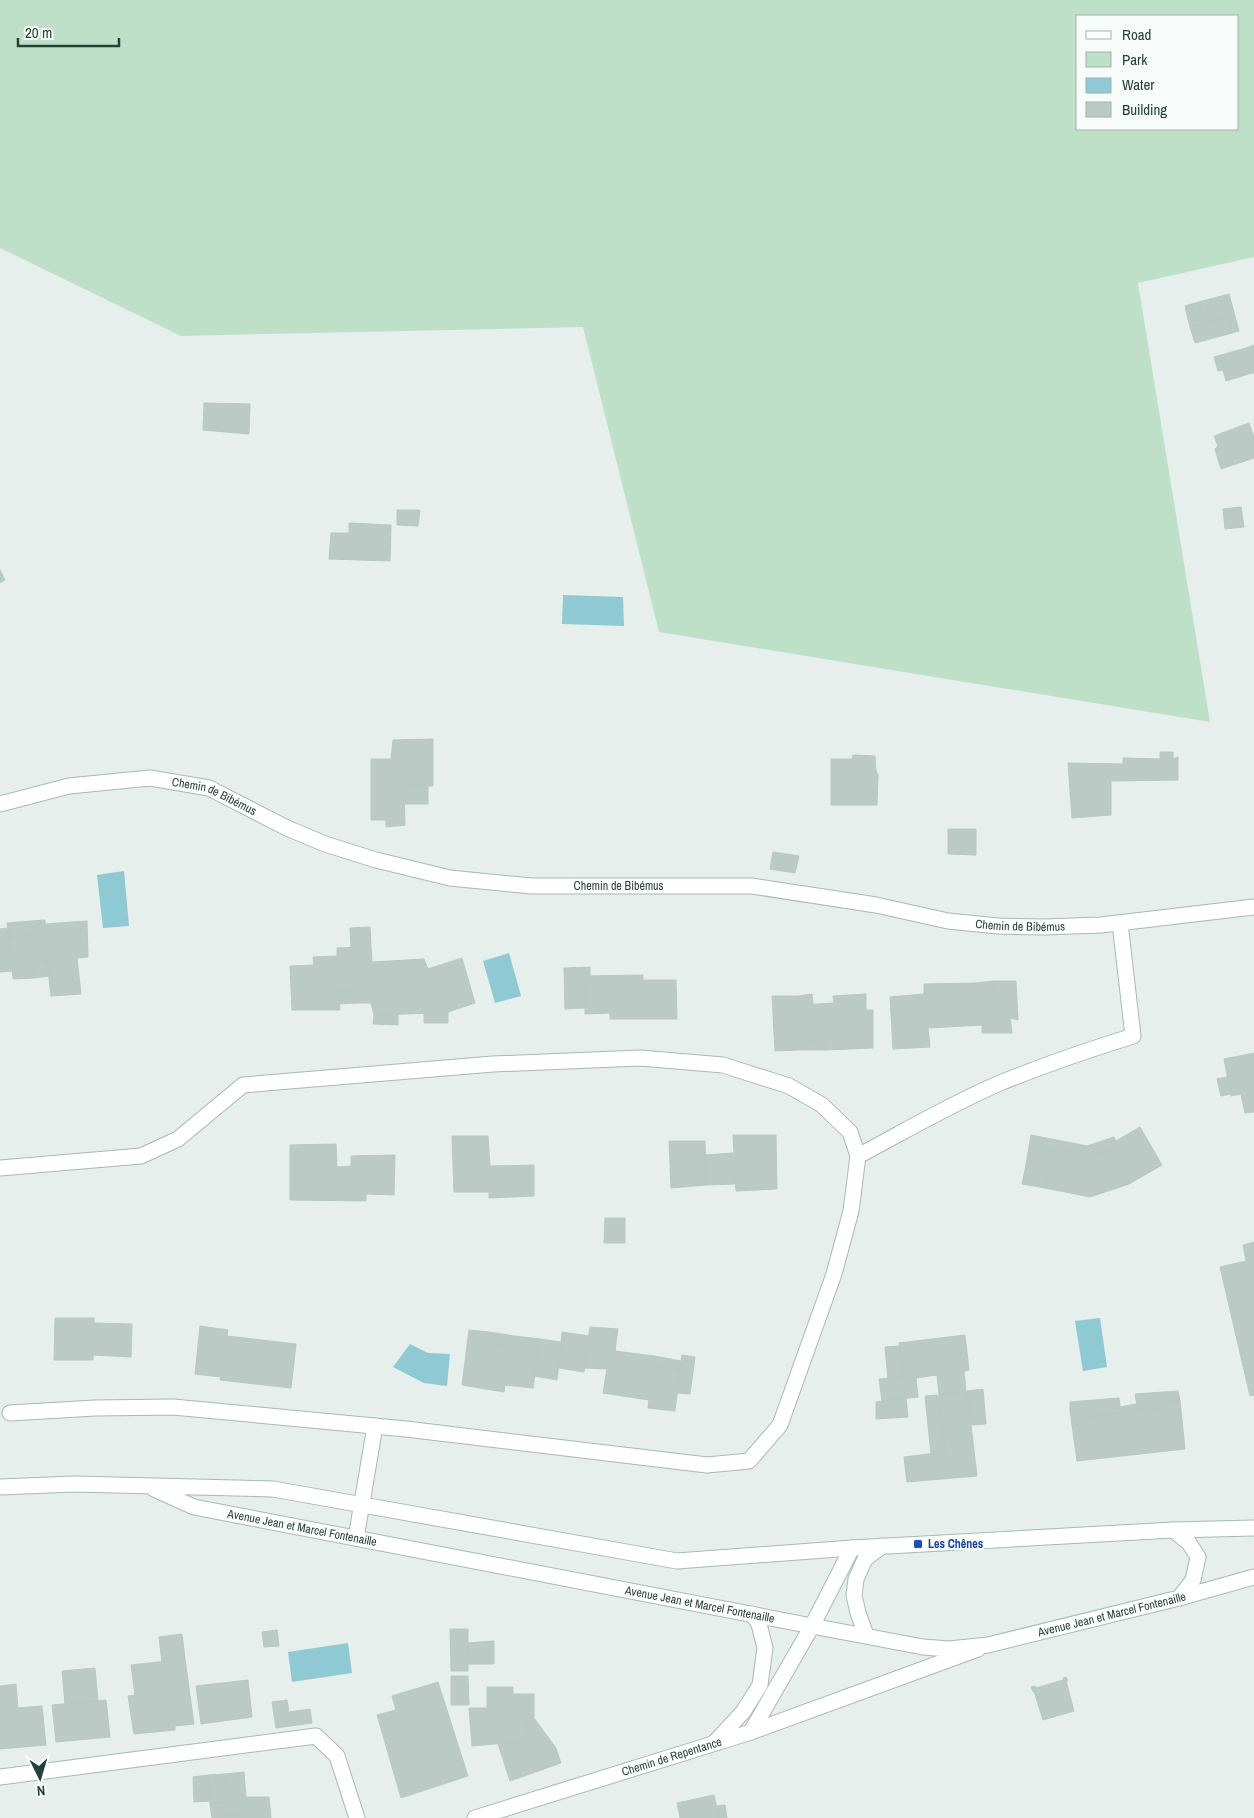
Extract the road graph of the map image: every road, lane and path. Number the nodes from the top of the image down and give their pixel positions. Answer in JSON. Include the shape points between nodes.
{"nodes":[{"id":1,"x":0,"y":804,"type":"edge"},
{"id":2,"x":1254,"y":908,"type":"edge"},
{"id":3,"x":1120,"y":922,"type":"junction"},
{"id":4,"x":858,"y":1156,"type":"junction"},
{"id":5,"x":0,"y":1168,"type":"edge"},
{"id":6,"x":10,"y":1413,"type":"dead end"},
{"id":7,"x":374,"y":1426,"type":"junction"},
{"id":8,"x":146,"y":1486,"type":"junction"},
{"id":9,"x":0,"y":1487,"type":"edge"},
{"id":10,"x":362,"y":1505,"type":"junction"},
{"id":11,"x":1254,"y":1528,"type":"edge"},
{"id":12,"x":1173,"y":1530,"type":"junction"},
{"id":13,"x":356,"y":1538,"type":"junction"},
{"id":14,"x":882,"y":1546,"type":"junction"},
{"id":15,"x":852,"y":1548,"type":"junction"},
{"id":16,"x":1254,"y":1577,"type":"edge"},
{"id":17,"x":1179,"y":1598,"type":"junction"},
{"id":18,"x":752,"y":1614,"type":"junction"},
{"id":19,"x":812,"y":1626,"type":"junction"},
{"id":20,"x":866,"y":1635,"type":"junction"},
{"id":21,"x":988,"y":1645,"type":"junction"},
{"id":22,"x":751,"y":1732,"type":"junction"},
{"id":23,"x":713,"y":1744,"type":"junction"},
{"id":24,"x":0,"y":1777,"type":"edge"},
{"id":25,"x":357,"y":1818,"type":"edge"},
{"id":26,"x":475,"y":1818,"type":"edge"}],
"edges":[{"from":1,"to":3,"type":"street","name":"Chemin de Bibémus","via":[[69,786],[150,778],[209,788],[325,844],[450,878],[531,886],[752,886],[876,905],[948,921],[998,926],[1045,928]]},
{"from":2,"to":3,"type":"street","name":"Chemin de Bibémus"},
{"from":3,"to":4,"type":"street","via":[[1133,1036],[1068,1056],[999,1084]]},
{"from":4,"to":5,"type":"street","via":[[850,1132],[822,1106],[789,1086],[723,1065],[640,1058],[492,1064],[243,1085],[178,1139],[140,1156]]},
{"from":4,"to":7,"type":"street","via":[[851,1211],[834,1274],[780,1425],[749,1461],[707,1465]]},
{"from":6,"to":7,"type":"street","via":[[173,1407]]},
{"from":7,"to":10,"type":"street"},
{"from":8,"to":9,"type":"street","name":"Avenue Jean et Marcel Fontenaille"},
{"from":8,"to":10,"type":"street","name":"Avenue Jean et Marcel Fontenaille","via":[[273,1489]]},
{"from":8,"to":13,"type":"street","name":"Avenue Jean et Marcel Fontenaille","via":[[194,1507]]},
{"from":10,"to":13,"type":"street"},
{"from":10,"to":15,"type":"street","name":"Avenue Jean et Marcel Fontenaille","via":[[677,1561]]},
{"from":11,"to":12,"type":"street","name":"Avenue Jean et Marcel Fontenaille"},
{"from":12,"to":14,"type":"street","name":"Avenue Jean et Marcel Fontenaille"},
{"from":12,"to":17,"type":"street","via":[[1189,1543],[1198,1557],[1193,1580]]},
{"from":13,"to":18,"type":"street","name":"Avenue Jean et Marcel Fontenaille"},
{"from":14,"to":15,"type":"street","name":"Avenue Jean et Marcel Fontenaille"},
{"from":14,"to":20,"type":"street","via":[[865,1559],[856,1579],[854,1595]]},
{"from":15,"to":19,"type":"street"},
{"from":16,"to":17,"type":"street","name":"Avenue Jean et Marcel Fontenaille"},
{"from":17,"to":21,"type":"street","name":"Avenue Jean et Marcel Fontenaille"},
{"from":18,"to":19,"type":"street","name":"Avenue Jean et Marcel Fontenaille"},
{"from":18,"to":23,"type":"street","via":[[759,1624],[765,1648],[760,1685],[743,1712]]},
{"from":19,"to":20,"type":"street","name":"Avenue Jean et Marcel Fontenaille"},
{"from":19,"to":22,"type":"street"},
{"from":20,"to":21,"type":"street","name":"Avenue Jean et Marcel Fontenaille","via":[[923,1647],[949,1649]]},
{"from":21,"to":22,"type":"street","name":"Chemin de Repentance"},
{"from":22,"to":23,"type":"street","name":"Chemin de Repentance"},
{"from":23,"to":26,"type":"street","name":"Chemin de Repentance"},
{"from":24,"to":25,"type":"street","via":[[316,1736],[337,1756]]}]}
